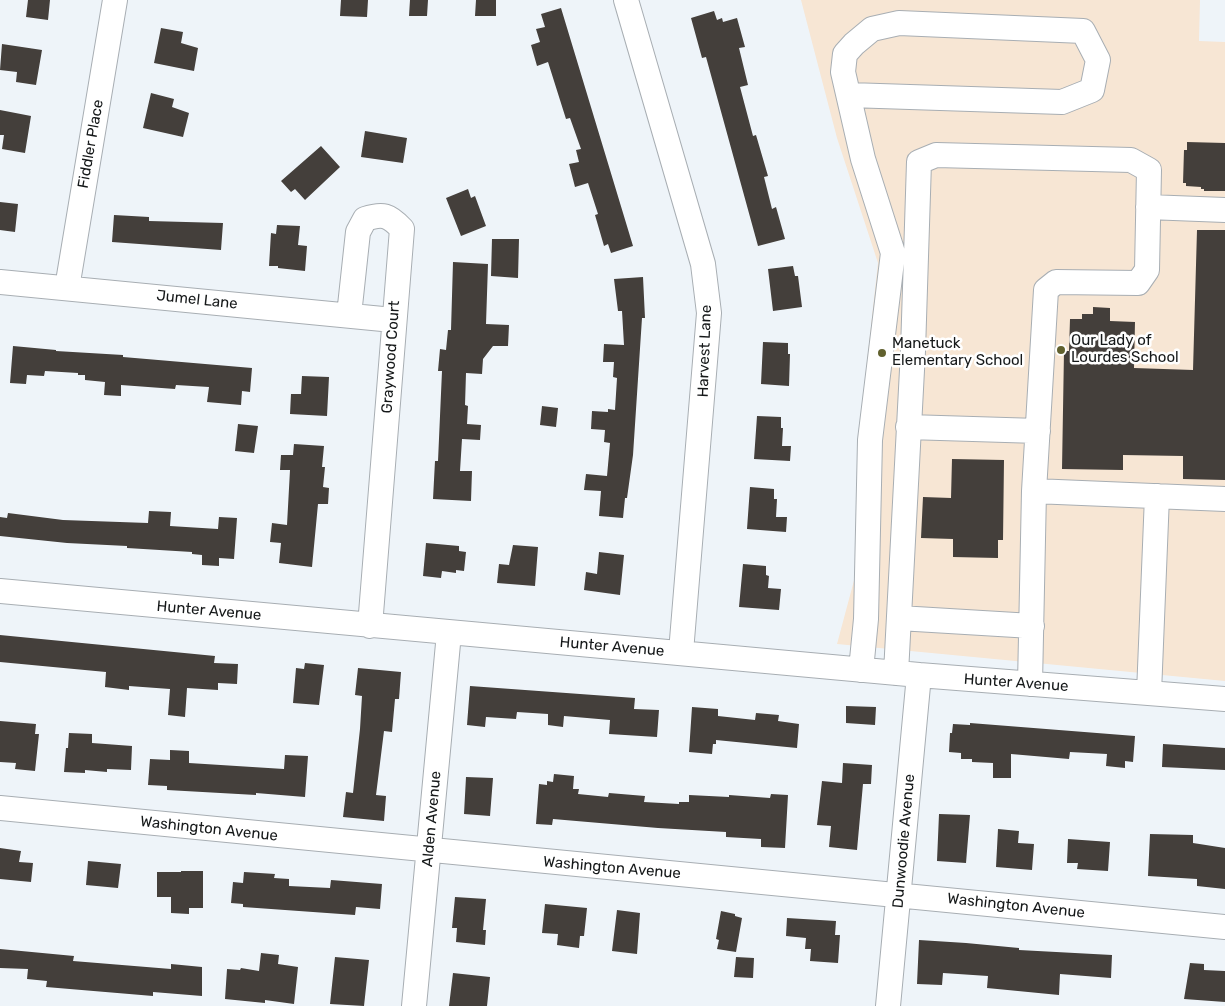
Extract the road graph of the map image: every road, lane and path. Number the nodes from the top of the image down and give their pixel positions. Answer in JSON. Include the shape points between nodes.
{"nodes":[{"id":1,"x":115,"y":0,"type":"edge"},
{"id":2,"x":626,"y":0,"type":"edge"},
{"id":3,"x":849,"y":95,"type":"junction"},
{"id":4,"x":1148,"y":207,"type":"junction"},
{"id":5,"x":1225,"y":210,"type":"edge"},
{"id":6,"x":0,"y":282,"type":"edge"},
{"id":7,"x":67,"y":288,"type":"junction"},
{"id":8,"x":349,"y":315,"type":"junction"},
{"id":9,"x":393,"y":320,"type":"junction"},
{"id":10,"x":908,"y":427,"type":"junction"},
{"id":11,"x":1038,"y":431,"type":"junction"},
{"id":12,"x":1034,"y":492,"type":"junction"},
{"id":13,"x":1157,"y":496,"type":"junction"},
{"id":14,"x":1225,"y":499,"type":"edge"},
{"id":15,"x":0,"y":591,"type":"edge"},
{"id":16,"x":899,"y":618,"type":"junction"},
{"id":17,"x":370,"y":626,"type":"junction"},
{"id":18,"x":1032,"y":626,"type":"junction"},
{"id":19,"x":449,"y":633,"type":"junction"},
{"id":20,"x":681,"y":652,"type":"junction"},
{"id":21,"x":861,"y":670,"type":"junction"},
{"id":22,"x":908,"y":674,"type":"junction"},
{"id":23,"x":1030,"y":684,"type":"junction"},
{"id":24,"x":1149,"y":693,"type":"junction"},
{"id":25,"x":1225,"y":699,"type":"edge"},
{"id":26,"x":0,"y":808,"type":"edge"},
{"id":27,"x":429,"y":851,"type":"junction"},
{"id":28,"x":899,"y":894,"type":"junction"},
{"id":29,"x":1225,"y":927,"type":"edge"},
{"id":30,"x":414,"y":1006,"type":"edge"},
{"id":31,"x":888,"y":1006,"type":"edge"}],
"edges":[{"from":1,"to":7,"type":"street","name":"Fiddler Place"},
{"from":2,"to":20,"type":"street","name":"Harvest Lane","via":[[703,264],[709,313]]},
{"from":3,"to":3,"type":"street","via":[[1062,102],[1092,90],[1098,60],[1083,32],[899,23],[872,29],[845,54],[844,72]]},
{"from":3,"to":21,"type":"street","via":[[863,159],[893,252],[870,440],[866,619]]},
{"from":4,"to":5,"type":"street"},
{"from":4,"to":10,"type":"street","name":"Dunwoodie Avenue","via":[[1149,170],[1131,160],[936,155],[920,162]]},
{"from":4,"to":11,"type":"street","via":[[1147,270],[1138,283],[1056,282],[1046,290]]},
{"from":6,"to":7,"type":"street","name":"Jumel Lane"},
{"from":7,"to":8,"type":"street","name":"Jumel Lane"},
{"from":8,"to":9,"type":"street","name":"Jumel Lane"},
{"from":8,"to":9,"type":"street","name":"Graywood Court","via":[[358,232],[365,219],[378,215],[392,219],[402,229]]},
{"from":9,"to":17,"type":"street","name":"Graywood Court"},
{"from":10,"to":11,"type":"street"},
{"from":10,"to":16,"type":"street","name":"Dunwoodie Avenue"},
{"from":11,"to":12,"type":"street"},
{"from":12,"to":13,"type":"street"},
{"from":12,"to":18,"type":"street"},
{"from":13,"to":14,"type":"street"},
{"from":13,"to":24,"type":"street"},
{"from":15,"to":17,"type":"street","name":"Hunter Avenue"},
{"from":16,"to":18,"type":"street"},
{"from":16,"to":22,"type":"street","name":"Dunwoodie Avenue"},
{"from":17,"to":19,"type":"street","name":"Hunter Avenue"},
{"from":18,"to":23,"type":"street"},
{"from":19,"to":20,"type":"street","name":"Hunter Avenue"},
{"from":19,"to":27,"type":"street","name":"Alden Avenue"},
{"from":20,"to":21,"type":"street","name":"Hunter Avenue"},
{"from":21,"to":22,"type":"street","name":"Hunter Avenue"},
{"from":22,"to":23,"type":"street","name":"Hunter Avenue"},
{"from":22,"to":28,"type":"street","name":"Dunwoodie Avenue"},
{"from":23,"to":24,"type":"street","name":"Hunter Avenue"},
{"from":24,"to":25,"type":"street","name":"Hunter Avenue"},
{"from":26,"to":27,"type":"street","name":"Washington Avenue"},
{"from":27,"to":28,"type":"street","name":"Washington Avenue"},
{"from":27,"to":30,"type":"street","name":"Alden Avenue"},
{"from":28,"to":29,"type":"street","name":"Washington Avenue"},
{"from":28,"to":31,"type":"street","name":"Dunwoodie Avenue"}]}
